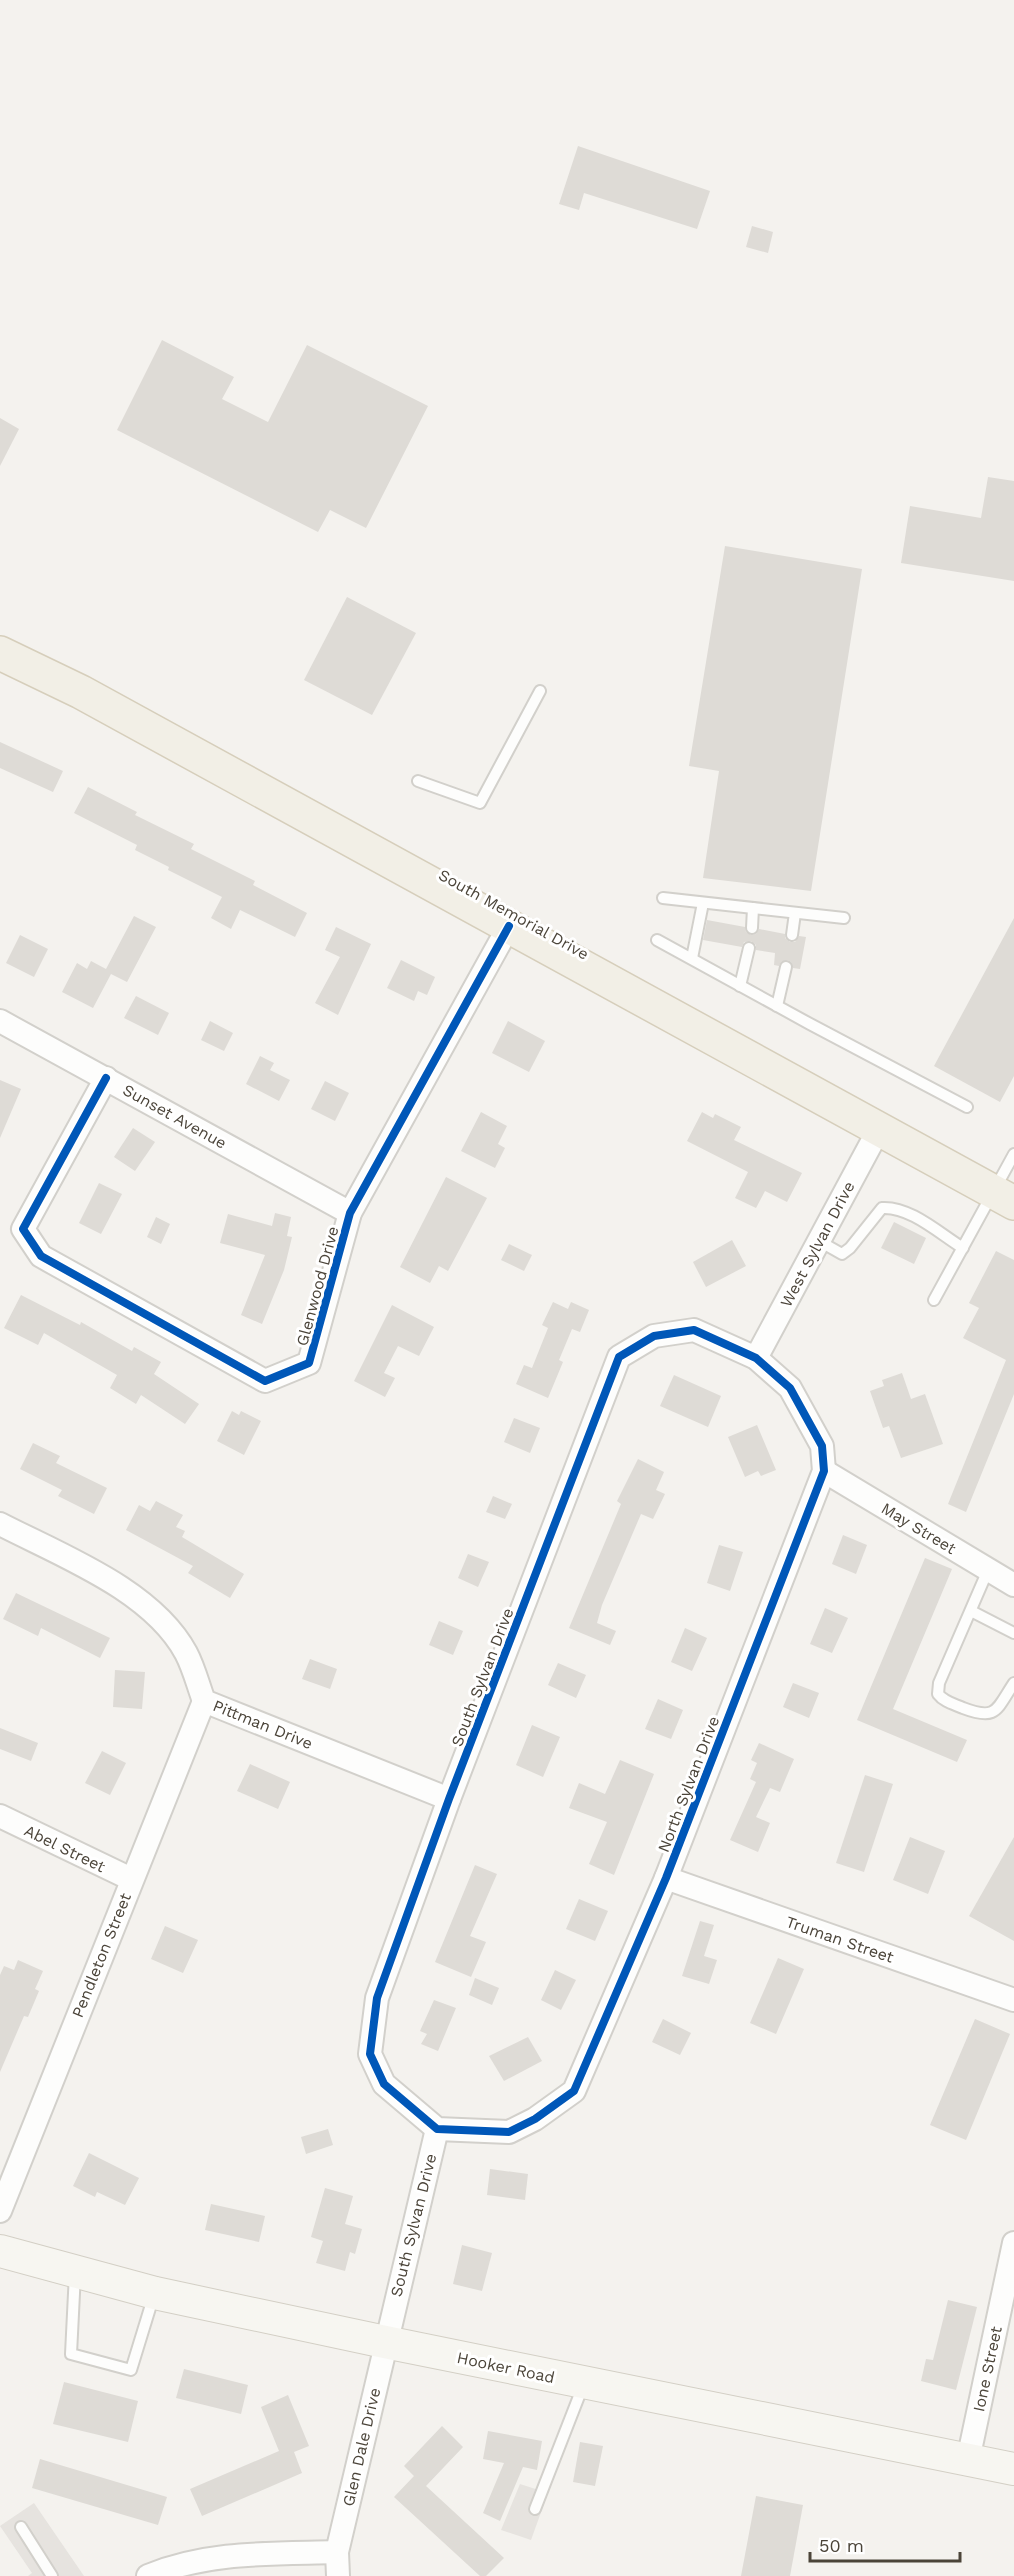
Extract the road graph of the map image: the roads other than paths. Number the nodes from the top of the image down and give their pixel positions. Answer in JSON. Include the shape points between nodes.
{"nodes":[{"id":1,"x":0,"y":652,"type":"edge"},
{"id":2,"x":540,"y":691,"type":"dead end"},
{"id":3,"x":418,"y":781,"type":"dead end"},
{"id":4,"x":663,"y":898,"type":"dead end"},
{"id":5,"x":703,"y":903,"type":"junction"},
{"id":6,"x":753,"y":908,"type":"junction"},
{"id":7,"x":795,"y":912,"type":"junction"},
{"id":8,"x":844,"y":918,"type":"dead end"},
{"id":9,"x":509,"y":926,"type":"junction"},
{"id":10,"x":752,"y":928,"type":"dead end"},
{"id":11,"x":792,"y":935,"type":"dead end"},
{"id":12,"x":657,"y":940,"type":"dead end"},
{"id":13,"x":749,"y":948,"type":"dead end"},
{"id":14,"x":692,"y":958,"type":"junction"},
{"id":15,"x":786,"y":967,"type":"dead end"},
{"id":16,"x":740,"y":986,"type":"junction"},
{"id":17,"x":777,"y":1006,"type":"junction"},
{"id":18,"x":0,"y":1021,"type":"edge"},
{"id":19,"x":106,"y":1078,"type":"junction"},
{"id":20,"x":967,"y":1107,"type":"dead end"},
{"id":21,"x":879,"y":1129,"type":"junction"},
{"id":22,"x":1014,"y":1154,"type":"edge"},
{"id":23,"x":1004,"y":1197,"type":"edge"},
{"id":24,"x":350,"y":1213,"type":"junction"},
{"id":25,"x":819,"y":1241,"type":"junction"},
{"id":26,"x":963,"y":1248,"type":"junction"},
{"id":27,"x":934,"y":1300,"type":"dead end"},
{"id":28,"x":756,"y":1358,"type":"junction"},
{"id":29,"x":824,"y":1471,"type":"junction"},
{"id":30,"x":0,"y":1524,"type":"edge"},
{"id":31,"x":988,"y":1570,"type":"junction"},
{"id":32,"x":1014,"y":1585,"type":"edge"},
{"id":33,"x":970,"y":1611,"type":"junction"},
{"id":34,"x":1014,"y":1633,"type":"edge"},
{"id":35,"x":1014,"y":1683,"type":"edge"},
{"id":36,"x":204,"y":1701,"type":"junction"},
{"id":37,"x":449,"y":1799,"type":"junction"},
{"id":38,"x":0,"y":1816,"type":"edge"},
{"id":39,"x":666,"y":1878,"type":"junction"},
{"id":40,"x":131,"y":1879,"type":"junction"},
{"id":41,"x":1014,"y":2000,"type":"edge"},
{"id":42,"x":437,"y":2129,"type":"junction"},
{"id":43,"x":0,"y":2211,"type":"edge"},
{"id":44,"x":1014,"y":2243,"type":"edge"},
{"id":45,"x":0,"y":2252,"type":"edge"},
{"id":46,"x":75,"y":2273,"type":"junction"},
{"id":47,"x":155,"y":2293,"type":"junction"},
{"id":48,"x":385,"y":2342,"type":"junction"},
{"id":49,"x":584,"y":2383,"type":"junction"},
{"id":50,"x":968,"y":2460,"type":"junction"},
{"id":51,"x":1014,"y":2469,"type":"edge"},
{"id":52,"x":535,"y":2509,"type":"dead end"},
{"id":53,"x":21,"y":2527,"type":"dead end"},
{"id":54,"x":338,"y":2552,"type":"junction"},
{"id":55,"x":52,"y":2576,"type":"edge"},
{"id":56,"x":148,"y":2576,"type":"edge"},
{"id":57,"x":338,"y":2576,"type":"edge"}],
"edges":[{"from":1,"to":9,"type":"main road","name":"South Memorial Drive","via":[[92,698]]},
{"from":2,"to":3,"type":"lane","via":[[480,803]]},
{"from":4,"to":5,"type":"lane"},
{"from":5,"to":6,"type":"lane"},
{"from":5,"to":14,"type":"lane"},
{"from":6,"to":7,"type":"lane"},
{"from":6,"to":10,"type":"lane"},
{"from":7,"to":8,"type":"lane"},
{"from":7,"to":11,"type":"lane"},
{"from":9,"to":21,"type":"main road","name":"South Memorial Drive"},
{"from":9,"to":24,"type":"street","name":"Glenwood Drive"},
{"from":12,"to":14,"type":"lane"},
{"from":13,"to":16,"type":"lane"},
{"from":14,"to":16,"type":"lane"},
{"from":15,"to":17,"type":"lane"},
{"from":16,"to":17,"type":"lane"},
{"from":17,"to":20,"type":"lane"},
{"from":18,"to":19,"type":"street","name":"Sunset Avenue"},
{"from":19,"to":24,"type":"street","name":"Sunset Avenue"},
{"from":19,"to":24,"type":"street","name":"Glenwood Drive","via":[[22,1229],[41,1256],[265,1381],[309,1363]]},
{"from":21,"to":23,"type":"main road","name":"South Memorial Drive"},
{"from":21,"to":25,"type":"street","name":"West Sylvan Drive"},
{"from":22,"to":23,"type":"lane"},
{"from":23,"to":26,"type":"lane"},
{"from":25,"to":26,"type":"lane","via":[[842,1254],[882,1208],[894,1208]]},
{"from":25,"to":28,"type":"street","name":"West Sylvan Drive"},
{"from":26,"to":27,"type":"lane"},
{"from":28,"to":29,"type":"street","name":"North Sylvan Drive","via":[[790,1388],[822,1446]]},
{"from":28,"to":37,"type":"street","name":"South Sylvan Drive","via":[[694,1330],[654,1336],[619,1357]]},
{"from":29,"to":31,"type":"street","name":"May Street"},
{"from":29,"to":39,"type":"street","name":"North Sylvan Drive"},
{"from":30,"to":36,"type":"street","name":"Pittman Drive","via":[[131,1593],[162,1620],[186,1653]]},
{"from":31,"to":32,"type":"street","name":"May Street"},
{"from":31,"to":33,"type":"lane"},
{"from":33,"to":34,"type":"lane"},
{"from":33,"to":35,"type":"lane","via":[[939,1683],[938,1694],[947,1702],[989,1714]]},
{"from":36,"to":37,"type":"street","name":"Pittman Drive"},
{"from":36,"to":40,"type":"street","name":"Pendleton Street"},
{"from":37,"to":42,"type":"street","name":"South Sylvan Drive","via":[[377,1998],[370,2054],[384,2084]]},
{"from":38,"to":40,"type":"street","name":"Abel Street"},
{"from":39,"to":41,"type":"street","name":"Truman Street"},
{"from":39,"to":42,"type":"street","name":"North Sylvan Drive","via":[[573,2091],[535,2119],[509,2132]]},
{"from":40,"to":43,"type":"street","name":"Pendleton Street"},
{"from":42,"to":48,"type":"street","name":"South Sylvan Drive"},
{"from":44,"to":50,"type":"street","name":"Ione Street"},
{"from":45,"to":46,"type":"main road","name":"Hooker Road"},
{"from":46,"to":47,"type":"main road","name":"Hooker Road"},
{"from":46,"to":47,"type":"lane","via":[[71,2354],[130,2370]]},
{"from":47,"to":48,"type":"main road","name":"Hooker Road"},
{"from":48,"to":49,"type":"main road","name":"Hooker Road"},
{"from":48,"to":54,"type":"street","name":"Glen Dale Drive"},
{"from":49,"to":50,"type":"main road","name":"Hooker Road"},
{"from":49,"to":52,"type":"lane"},
{"from":50,"to":51,"type":"main road","name":"Hooker Road"},
{"from":53,"to":55,"type":"lane"},
{"from":54,"to":56,"type":"street","via":[[211,2557]]},
{"from":54,"to":57,"type":"street","name":"Glen Dale Drive"}]}
